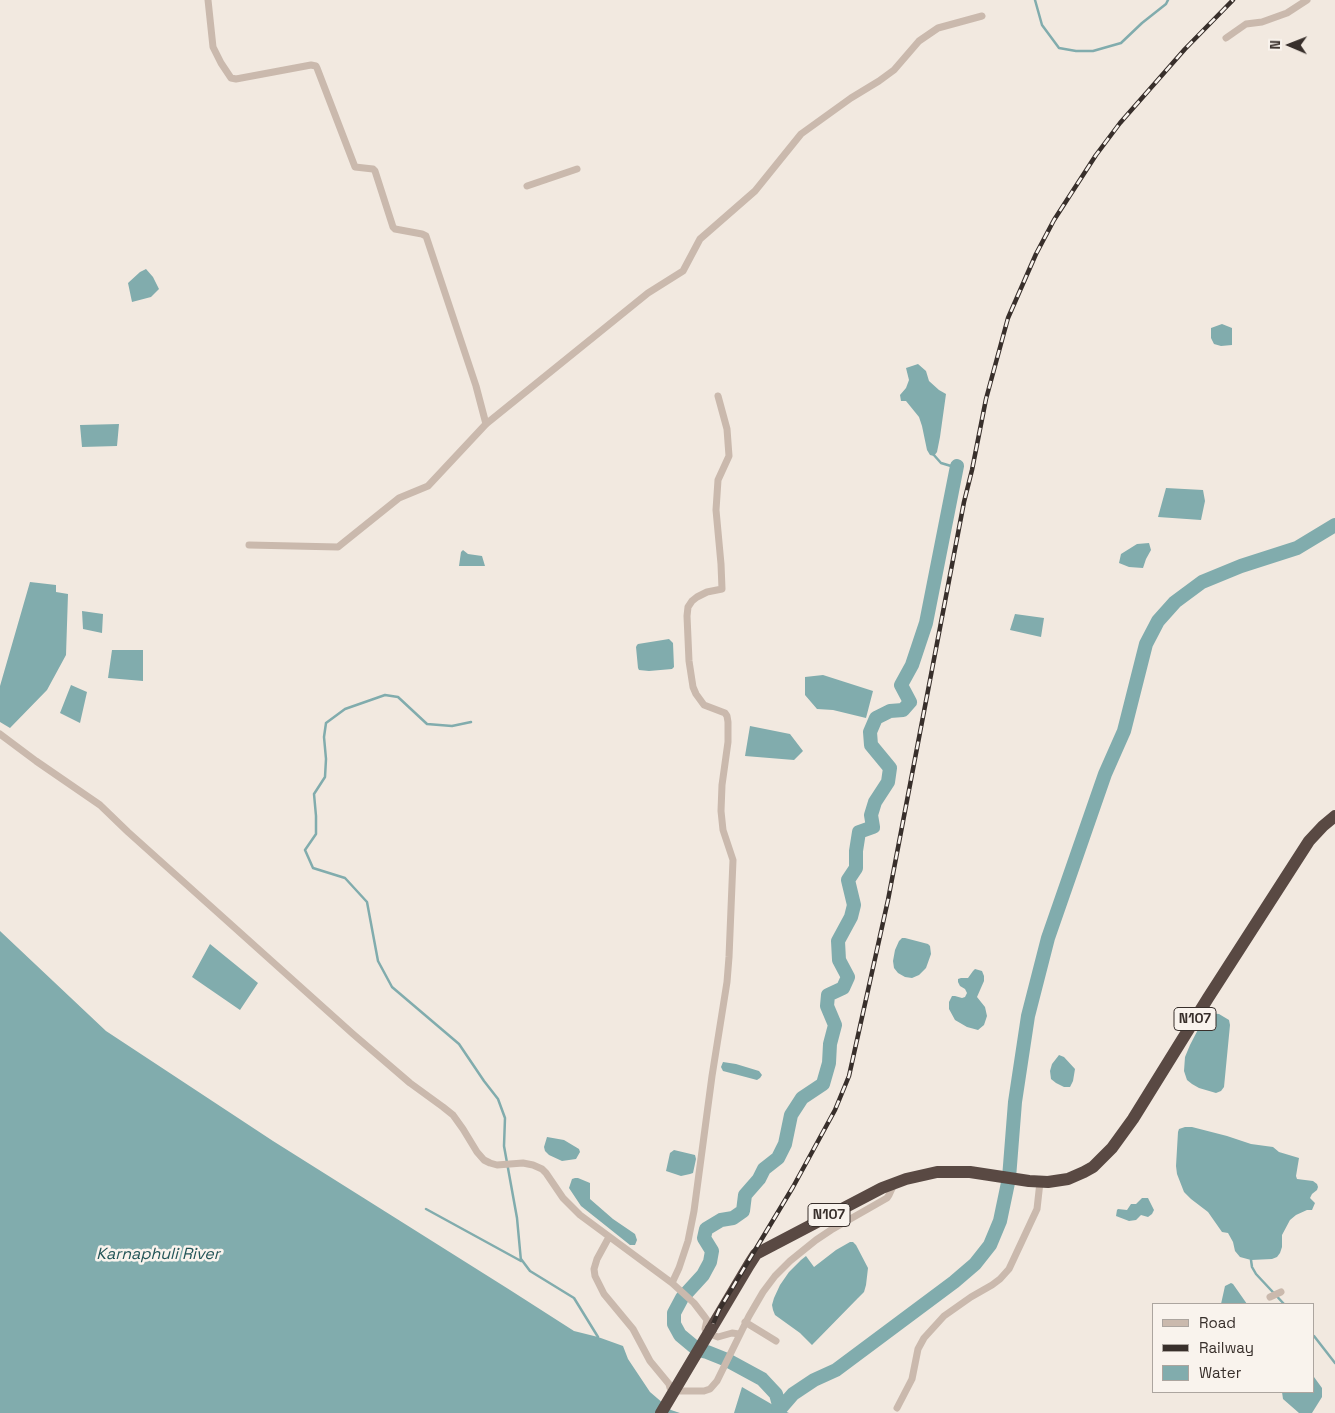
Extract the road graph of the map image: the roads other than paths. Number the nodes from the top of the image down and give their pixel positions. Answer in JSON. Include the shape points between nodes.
{"nodes":[{"id":1,"x":208,"y":0,"type":"edge"},
{"id":2,"x":1307,"y":0,"type":"edge"},
{"id":3,"x":982,"y":16,"type":"dead end"},
{"id":4,"x":1226,"y":38,"type":"dead end"},
{"id":5,"x":577,"y":169,"type":"dead end"},
{"id":6,"x":527,"y":186,"type":"dead end"},
{"id":7,"x":718,"y":396,"type":"dead end"},
{"id":8,"x":486,"y":424,"type":"junction"},
{"id":9,"x":248,"y":545,"type":"dead end"},
{"id":10,"x":0,"y":734,"type":"edge"},
{"id":11,"x":1335,"y":816,"type":"edge"},
{"id":12,"x":1035,"y":1181,"type":"junction"},
{"id":13,"x":894,"y":1183,"type":"junction"},
{"id":14,"x":609,"y":1237,"type":"junction"},
{"id":15,"x":672,"y":1283,"type":"junction"},
{"id":16,"x":1281,"y":1292,"type":"dead end"},
{"id":17,"x":1270,"y":1297,"type":"dead end"},
{"id":18,"x":745,"y":1322,"type":"junction"},
{"id":19,"x":739,"y":1334,"type":"junction"},
{"id":20,"x":776,"y":1341,"type":"dead end"},
{"id":21,"x":897,"y":1408,"type":"dead end"},
{"id":22,"x":661,"y":1413,"type":"edge"}],
"edges":[{"from":1,"to":8,"type":"street","via":[[213,47],[231,78],[316,66],[355,167],[375,171],[393,227],[426,236]]},
{"from":2,"to":4,"type":"street","via":[[1287,13],[1246,24]]},
{"from":3,"to":8,"type":"street","via":[[938,28],[919,41],[880,81],[801,134],[755,191],[700,239],[683,271],[648,293]]},
{"from":5,"to":6,"type":"street"},
{"from":7,"to":15,"type":"street","via":[[730,456],[718,480],[716,510],[722,589],[697,597],[688,607],[687,616],[693,687],[704,705],[725,713],[728,722],[721,811],[722,830],[733,860],[729,957],[694,1211],[688,1241]]},
{"from":8,"to":9,"type":"street","via":[[428,486],[399,498],[338,547]]},
{"from":10,"to":14,"type":"street","via":[[100,805],[353,1034],[452,1115],[477,1152],[490,1163],[523,1163],[542,1169],[576,1212]]},
{"from":11,"to":12,"type":"highway","number":"N107","via":[[1300,854],[1112,1148],[1093,1167],[1076,1176],[1057,1181]]},
{"from":12,"to":13,"type":"highway","number":"N107","via":[[958,1171],[937,1172]]},
{"from":12,"to":21,"type":"street","via":[[1037,1209],[1009,1269],[992,1285],[944,1316],[924,1338],[918,1349],[912,1379]]},
{"from":13,"to":18,"type":"street","via":[[887,1198],[831,1230],[790,1261],[769,1282]]},
{"from":13,"to":22,"type":"highway","number":"N107","bridge":true,"via":[[756,1254]]},
{"from":14,"to":15,"type":"street"},
{"from":14,"to":19,"type":"street","via":[[594,1264],[595,1276],[609,1302],[633,1329],[650,1361],[670,1388],[704,1391],[714,1386]]},
{"from":15,"to":19,"type":"street","via":[[704,1316],[705,1329],[710,1334],[718,1337]]},
{"from":16,"to":17,"type":"street"},
{"from":18,"to":19,"type":"street"},
{"from":18,"to":20,"type":"street"}]}
